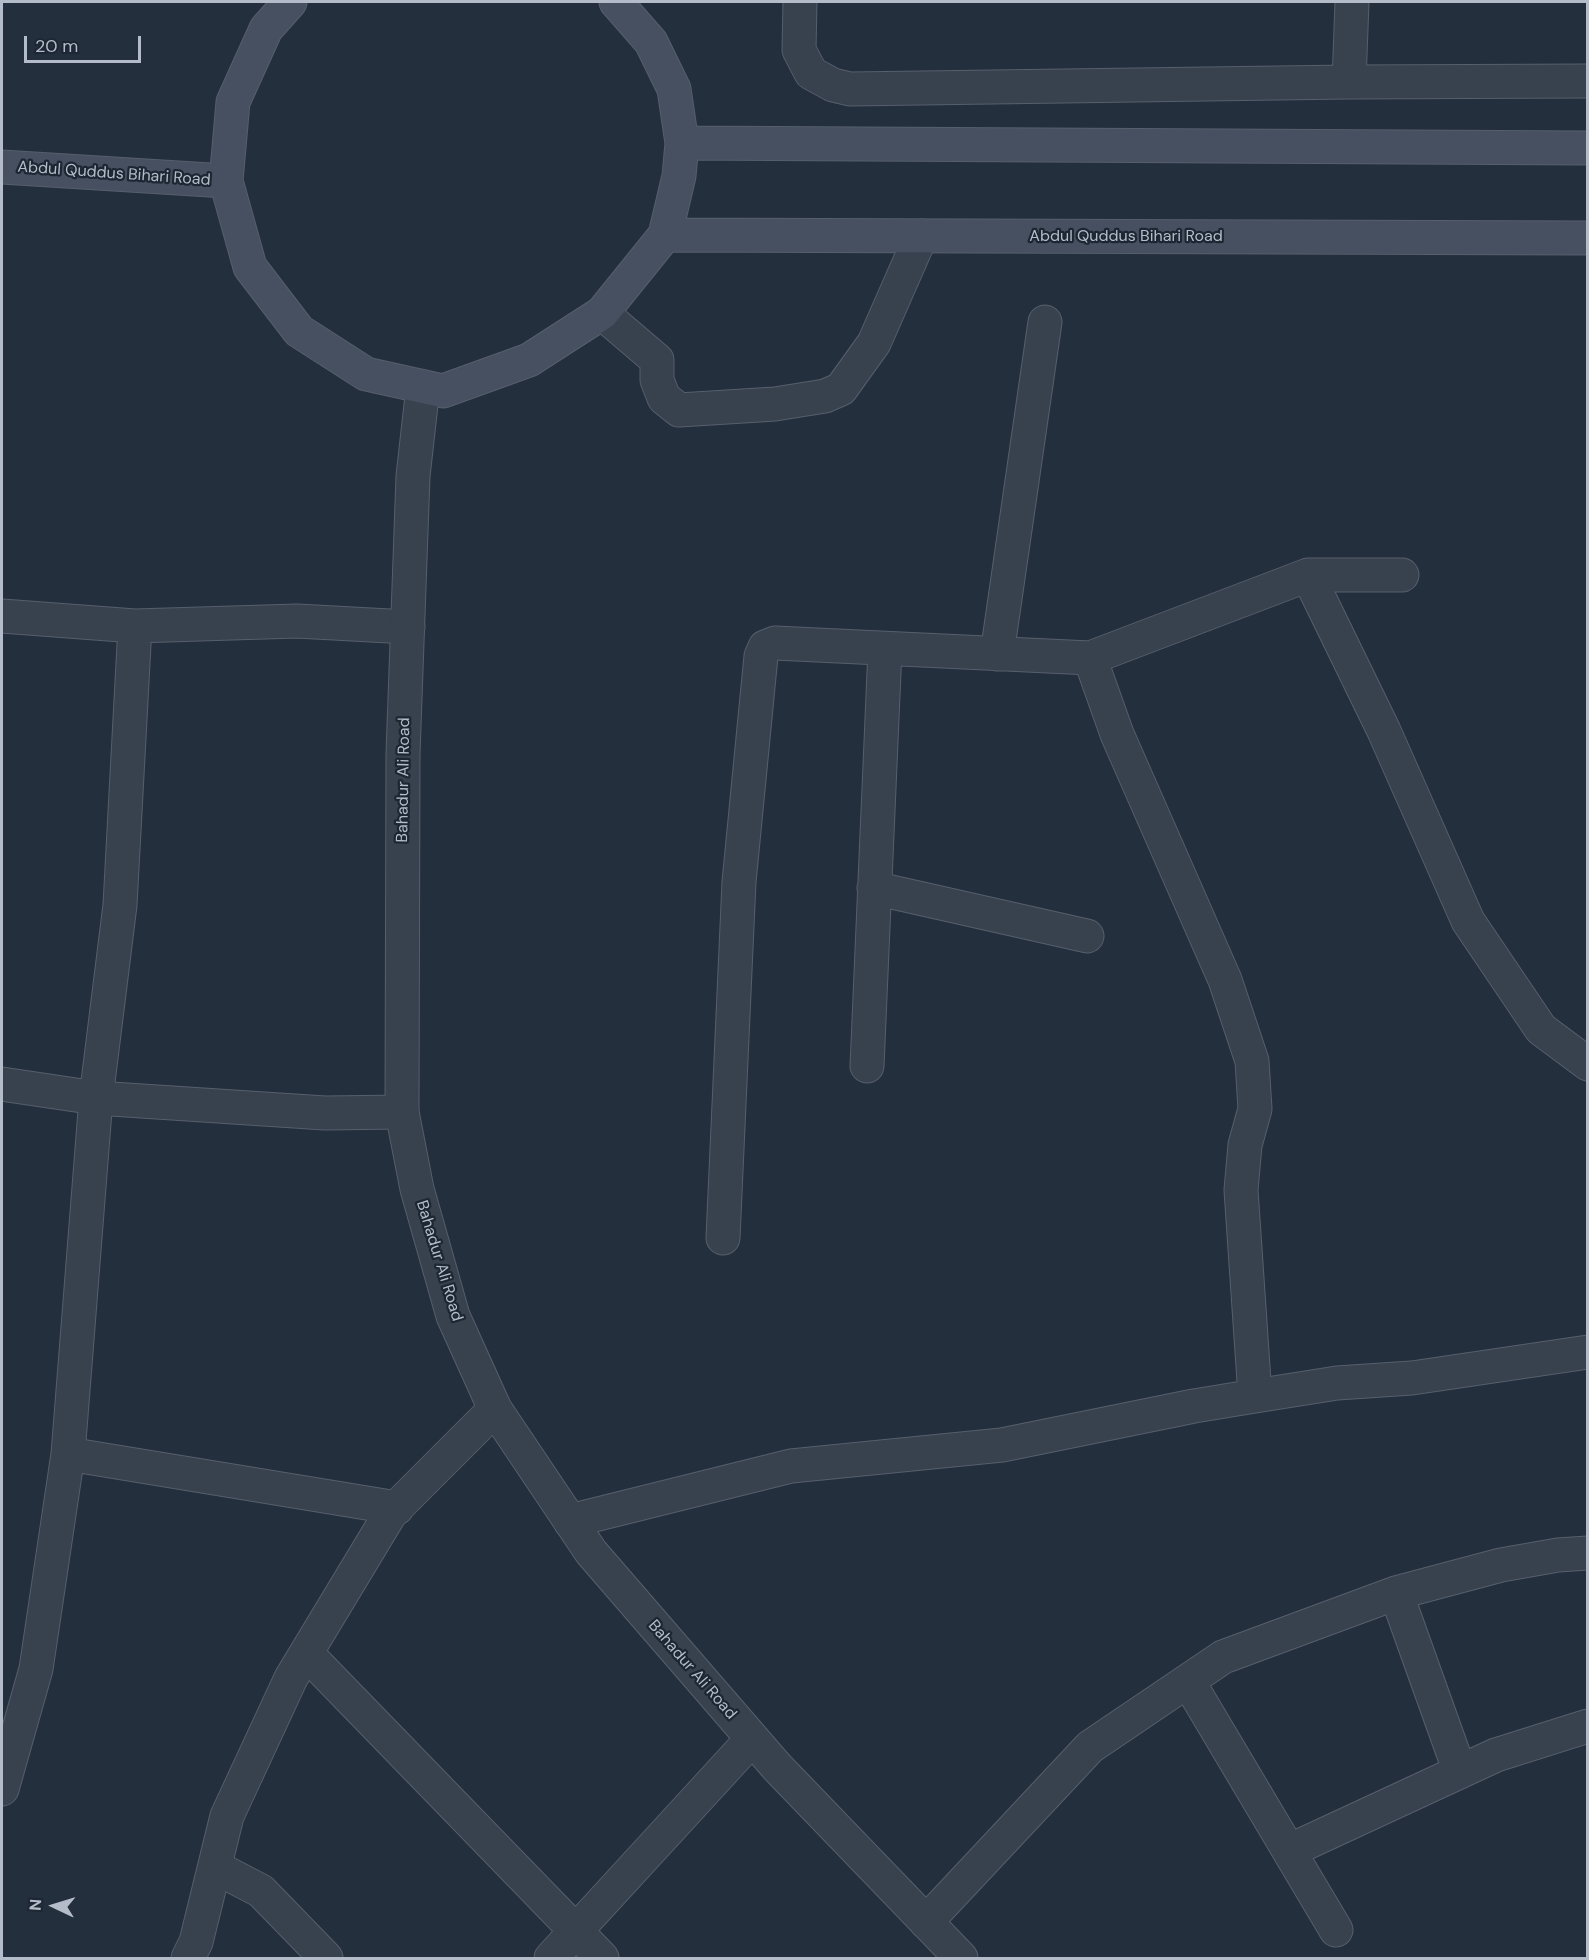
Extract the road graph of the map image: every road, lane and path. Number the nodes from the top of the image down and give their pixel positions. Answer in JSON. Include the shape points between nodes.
{"nodes":[{"id":1,"x":290,"y":2,"type":"edge"},
{"id":2,"x":616,"y":2,"type":"edge"},
{"id":3,"x":800,"y":2,"type":"edge"},
{"id":4,"x":1352,"y":2,"type":"edge"},
{"id":5,"x":1587,"y":81,"type":"edge"},
{"id":6,"x":1349,"y":82,"type":"junction"},
{"id":7,"x":682,"y":143,"type":"junction"},
{"id":8,"x":1587,"y":148,"type":"edge"},
{"id":9,"x":2,"y":167,"type":"edge"},
{"id":10,"x":226,"y":182,"type":"junction"},
{"id":11,"x":665,"y":235,"type":"junction"},
{"id":12,"x":921,"y":236,"type":"junction"},
{"id":13,"x":1587,"y":238,"type":"edge"},
{"id":14,"x":602,"y":313,"type":"junction"},
{"id":15,"x":1045,"y":322,"type":"dead end"},
{"id":16,"x":423,"y":387,"type":"junction"},
{"id":17,"x":1308,"y":575,"type":"junction"},
{"id":18,"x":1402,"y":575,"type":"dead end"},
{"id":19,"x":2,"y":616,"type":"edge"},
{"id":20,"x":135,"y":626,"type":"junction"},
{"id":21,"x":408,"y":627,"type":"junction"},
{"id":22,"x":885,"y":649,"type":"junction"},
{"id":23,"x":998,"y":654,"type":"junction"},
{"id":24,"x":1090,"y":658,"type":"junction"},
{"id":25,"x":874,"y":888,"type":"junction"},
{"id":26,"x":1087,"y":936,"type":"dead end"},
{"id":27,"x":1587,"y":1064,"type":"edge"},
{"id":28,"x":867,"y":1066,"type":"dead end"},
{"id":29,"x":2,"y":1084,"type":"edge"},
{"id":30,"x":96,"y":1098,"type":"junction"},
{"id":31,"x":402,"y":1112,"type":"junction"},
{"id":32,"x":723,"y":1238,"type":"dead end"},
{"id":33,"x":1587,"y":1352,"type":"edge"},
{"id":34,"x":1255,"y":1396,"type":"junction"},
{"id":35,"x":495,"y":1409,"type":"junction"},
{"id":36,"x":68,"y":1454,"type":"junction"},
{"id":37,"x":397,"y":1508,"type":"junction"},
{"id":38,"x":570,"y":1521,"type":"junction"},
{"id":39,"x":1587,"y":1553,"type":"edge"},
{"id":40,"x":1396,"y":1593,"type":"junction"},
{"id":41,"x":306,"y":1653,"type":"junction"},
{"id":42,"x":1188,"y":1681,"type":"junction"},
{"id":43,"x":1587,"y":1726,"type":"edge"},
{"id":44,"x":752,"y":1739,"type":"junction"},
{"id":45,"x":1460,"y":1772,"type":"junction"},
{"id":46,"x":2,"y":1789,"type":"edge"},
{"id":47,"x":1289,"y":1851,"type":"junction"},
{"id":48,"x":215,"y":1867,"type":"junction"},
{"id":49,"x":926,"y":1922,"type":"junction"},
{"id":50,"x":577,"y":1930,"type":"junction"},
{"id":51,"x":1335,"y":1930,"type":"dead end"},
{"id":52,"x":188,"y":1959,"type":"edge"},
{"id":53,"x":326,"y":1959,"type":"edge"},
{"id":54,"x":551,"y":1959,"type":"edge"},
{"id":55,"x":602,"y":1959,"type":"edge"},
{"id":56,"x":961,"y":1959,"type":"edge"}],
"edges":[{"from":1,"to":10,"type":"main road","via":[[266,29],[233,102]]},
{"from":2,"to":7,"type":"main road","via":[[651,42],[674,88]]},
{"from":3,"to":6,"type":"street","via":[[799,50],[811,73],[850,89]]},
{"from":4,"to":6,"type":"street"},
{"from":5,"to":6,"type":"street"},
{"from":7,"to":8,"type":"main road"},
{"from":7,"to":11,"type":"main road","via":[[679,176]]},
{"from":9,"to":10,"type":"main road","name":"Abdul Quddus Bihari Road"},
{"from":10,"to":16,"type":"main road","via":[[250,267],[299,331],[366,374]]},
{"from":11,"to":12,"type":"main road","name":"Abdul Quddus Bihari Road"},
{"from":11,"to":14,"type":"main road"},
{"from":12,"to":13,"type":"main road","name":"Abdul Quddus Bihari Road"},
{"from":12,"to":14,"type":"street","via":[[874,344],[842,389],[825,396],[775,404],[679,410],[664,398],[657,380],[657,360]]},
{"from":14,"to":16,"type":"main road","via":[[529,360],[443,391]]},
{"from":15,"to":23,"type":"street"},
{"from":16,"to":21,"type":"street","name":"Bahadur Ali Road","via":[[413,476]]},
{"from":17,"to":18,"type":"street"},
{"from":17,"to":24,"type":"street"},
{"from":17,"to":27,"type":"street","via":[[1384,731],[1468,921],[1541,1029]]},
{"from":19,"to":20,"type":"street"},
{"from":20,"to":21,"type":"street","via":[[297,621]]},
{"from":20,"to":30,"type":"street","via":[[120,905]]},
{"from":21,"to":31,"type":"street","name":"Bahadur Ali Road","via":[[403,754]]},
{"from":22,"to":23,"type":"street"},
{"from":22,"to":25,"type":"street"},
{"from":22,"to":32,"type":"street","via":[[775,644],[765,647],[761,656],[738,882]]},
{"from":23,"to":24,"type":"street"},
{"from":24,"to":34,"type":"street","via":[[1117,734],[1225,980],[1252,1061],[1255,1109],[1245,1145],[1241,1190]]},
{"from":25,"to":26,"type":"street"},
{"from":25,"to":28,"type":"street"},
{"from":29,"to":30,"type":"street"},
{"from":30,"to":31,"type":"street","via":[[325,1113]]},
{"from":30,"to":36,"type":"street"},
{"from":31,"to":35,"type":"street","name":"Bahadur Ali Road","via":[[417,1189],[453,1316]]},
{"from":33,"to":34,"type":"street"},
{"from":34,"to":38,"type":"street","via":[[1002,1445],[791,1466]]},
{"from":35,"to":37,"type":"street"},
{"from":35,"to":38,"type":"street","name":"Bahadur Ali Road"},
{"from":36,"to":37,"type":"street"},
{"from":36,"to":46,"type":"street","via":[[36,1669]]},
{"from":37,"to":41,"type":"street"},
{"from":38,"to":44,"type":"street","name":"Bahadur Ali Road","via":[[591,1552]]},
{"from":39,"to":40,"type":"street","via":[[1501,1565]]},
{"from":40,"to":42,"type":"street","via":[[1223,1657]]},
{"from":40,"to":45,"type":"street"},
{"from":41,"to":48,"type":"street","via":[[227,1816]]},
{"from":41,"to":50,"type":"street"},
{"from":42,"to":47,"type":"street"},
{"from":42,"to":49,"type":"street","via":[[1090,1747]]},
{"from":43,"to":45,"type":"street","via":[[1496,1755]]},
{"from":44,"to":49,"type":"street","name":"Bahadur Ali Road"},
{"from":44,"to":50,"type":"street"},
{"from":45,"to":47,"type":"street"},
{"from":47,"to":51,"type":"street"},
{"from":48,"to":52,"type":"street"},
{"from":48,"to":53,"type":"street","via":[[261,1891]]},
{"from":49,"to":56,"type":"street","name":"Bahadur Ali Road"},
{"from":50,"to":54,"type":"street"},
{"from":50,"to":55,"type":"street"}]}
